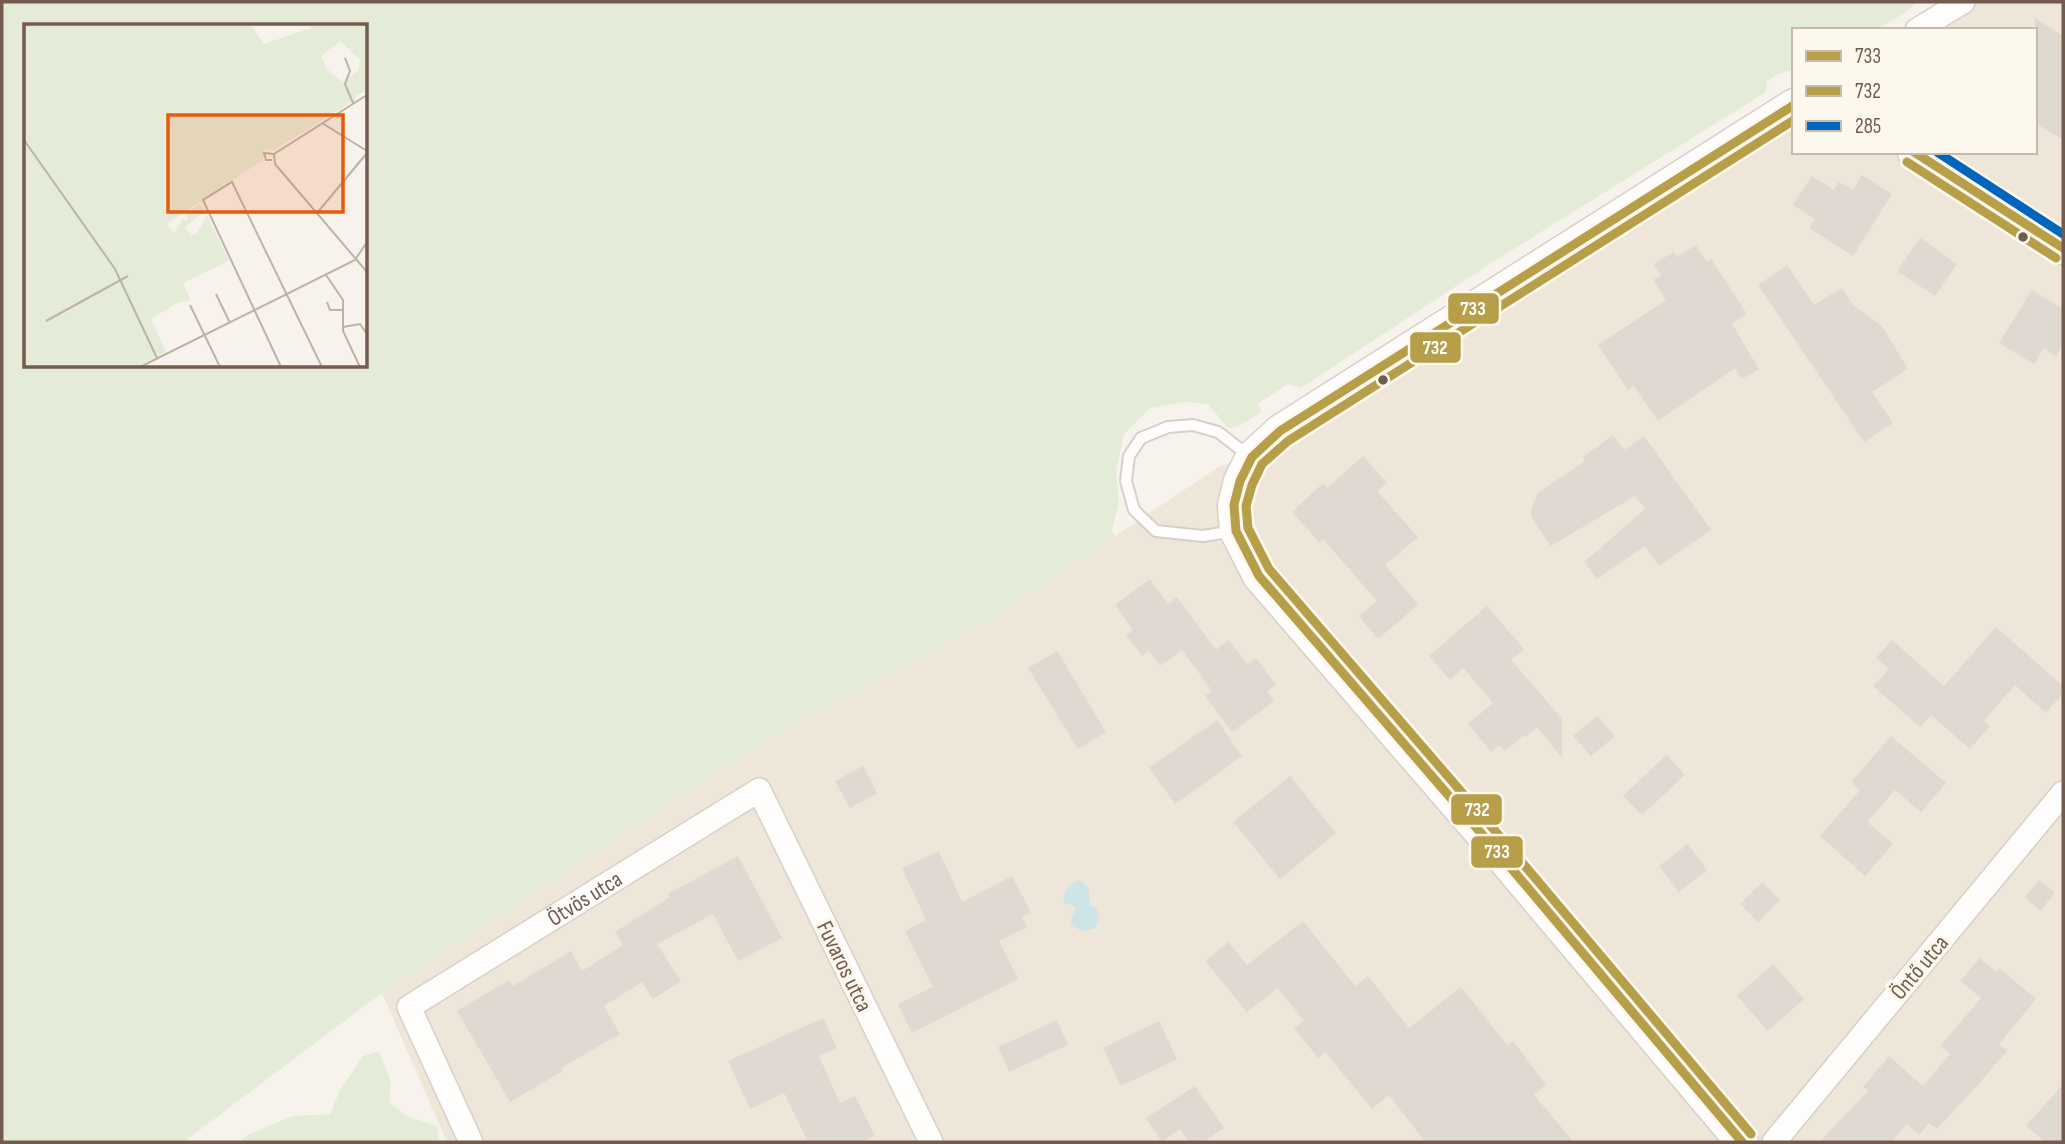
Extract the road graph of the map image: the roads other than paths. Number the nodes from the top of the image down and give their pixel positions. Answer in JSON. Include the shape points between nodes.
{"nodes":[{"id":1,"x":1963,"y":2,"type":"edge"},
{"id":2,"x":1920,"y":28,"type":"edge"},
{"id":3,"x":1792,"y":106,"type":"edge"},
{"id":4,"x":1917,"y":154,"type":"edge"},
{"id":5,"x":2063,"y":248,"type":"edge"},
{"id":6,"x":1252,"y":457,"type":"junction"},
{"id":7,"x":1236,"y":531,"type":"junction"},
{"id":8,"x":759,"y":790,"type":"joint"},
{"id":9,"x":2063,"y":793,"type":"edge"},
{"id":10,"x":471,"y":1142,"type":"edge"},
{"id":11,"x":931,"y":1142,"type":"edge"},
{"id":12,"x":1742,"y":1142,"type":"edge"},
{"id":13,"x":1774,"y":1142,"type":"edge"}],
"edges":[{"from":1,"to":2,"type":"street"},
{"from":3,"to":6,"type":"street","via":[[1280,431]]},
{"from":4,"to":5,"type":"street"},
{"from":6,"to":7,"type":"street","via":[[1234,505]]},
{"from":6,"to":7,"type":"lane","via":[[1218,432],[1193,425],[1168,427],[1141,438],[1129,456],[1126,481],[1134,510],[1156,531],[1203,536]]},
{"from":7,"to":12,"type":"street","via":[[1259,576]]},
{"from":8,"to":10,"type":"street","name":"Ötvös utca","via":[[409,1007]]},
{"from":8,"to":11,"type":"street","name":"Fuvaros utca"},
{"from":9,"to":13,"type":"street","name":"Öntő utca"}]}
